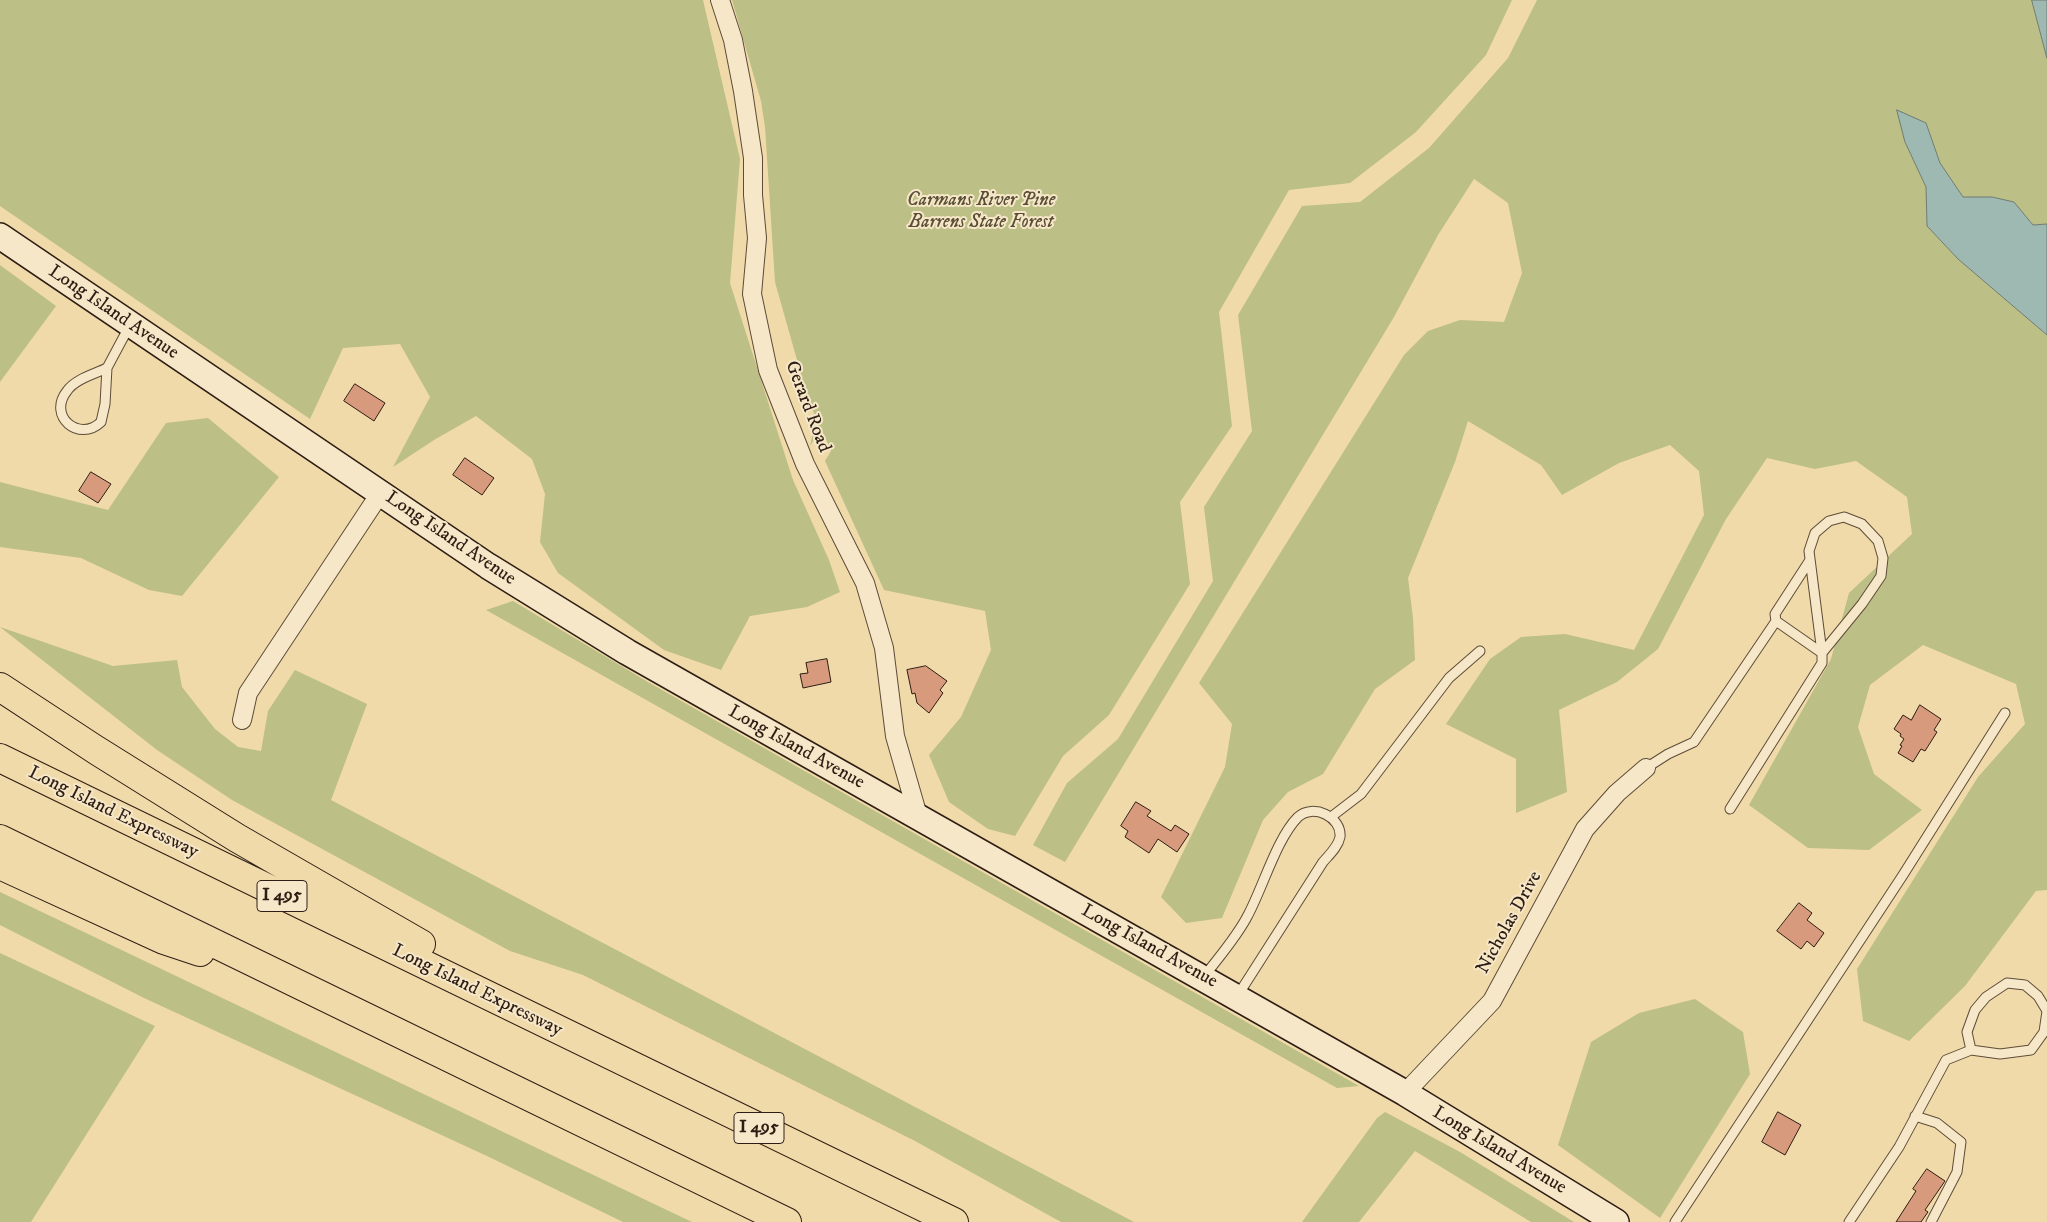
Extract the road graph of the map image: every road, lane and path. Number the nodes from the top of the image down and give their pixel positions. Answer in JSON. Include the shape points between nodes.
{"nodes":[{"id":1,"x":720,"y":0,"type":"edge"},
{"id":2,"x":0,"y":236,"type":"edge"},
{"id":3,"x":131,"y":325,"type":"junction"},
{"id":4,"x":108,"y":368,"type":"junction"},
{"id":5,"x":381,"y":492,"type":"junction"},
{"id":6,"x":1810,"y":560,"type":"junction"},
{"id":7,"x":1776,"y":621,"type":"junction"},
{"id":8,"x":1480,"y":651,"type":"dead end"},
{"id":9,"x":1822,"y":653,"type":"junction"},
{"id":10,"x":0,"y":687,"type":"edge"},
{"id":11,"x":2005,"y":713,"type":"dead end"},
{"id":12,"x":242,"y":720,"type":"dead end"},
{"id":13,"x":0,"y":758,"type":"edge"},
{"id":14,"x":1646,"y":768,"type":"joint"},
{"id":15,"x":1730,"y":809,"type":"dead end"},
{"id":16,"x":918,"y":816,"type":"junction"},
{"id":17,"x":1331,"y":817,"type":"junction"},
{"id":18,"x":0,"y":838,"type":"edge"},
{"id":19,"x":0,"y":865,"type":"edge"},
{"id":20,"x":1203,"y":978,"type":"junction"},
{"id":21,"x":306,"y":988,"type":"junction"},
{"id":22,"x":1237,"y":997,"type":"junction"},
{"id":23,"x":564,"y":1033,"type":"junction"},
{"id":24,"x":1971,"y":1050,"type":"junction"},
{"id":25,"x":1404,"y":1093,"type":"junction"},
{"id":26,"x":1915,"y":1116,"type":"junction"},
{"id":27,"x":787,"y":1222,"type":"edge"},
{"id":28,"x":954,"y":1222,"type":"edge"},
{"id":29,"x":1616,"y":1222,"type":"edge"},
{"id":30,"x":1676,"y":1222,"type":"edge"},
{"id":31,"x":1849,"y":1222,"type":"edge"},
{"id":32,"x":1931,"y":1222,"type":"edge"}],
"edges":[{"from":1,"to":16,"type":"street","name":"Gerard Road","via":[[733,40],[752,158],[758,238],[752,294],[768,370],[805,464],[865,583],[884,648],[895,736]]},
{"from":2,"to":3,"type":"street","name":"Long Island Avenue"},
{"from":3,"to":4,"type":"lane"},
{"from":3,"to":5,"type":"street","name":"Long Island Avenue"},
{"from":4,"to":4,"type":"lane","via":[[101,422],[91,430],[79,430],[68,424],[60,412],[67,390]]},
{"from":5,"to":12,"type":"street","via":[[248,693]]},
{"from":5,"to":16,"type":"street","name":"Long Island Avenue","via":[[488,566],[627,652]]},
{"from":6,"to":7,"type":"lane","via":[[1775,614]]},
{"from":6,"to":9,"type":"lane"},
{"from":6,"to":9,"type":"lane","via":[[1808,551],[1815,533],[1829,521],[1844,517],[1862,524],[1878,540],[1883,558],[1881,576]]},
{"from":7,"to":9,"type":"lane"},
{"from":7,"to":14,"type":"lane","via":[[1694,742]]},
{"from":8,"to":17,"type":"lane","via":[[1449,678],[1361,794]]},
{"from":9,"to":15,"type":"lane","via":[[1822,663]]},
{"from":10,"to":23,"type":"highway","via":[[237,838],[447,958]]},
{"from":11,"to":30,"type":"lane"},
{"from":13,"to":23,"type":"highway","name":"Long Island Expressway","number":"I 495"},
{"from":14,"to":25,"type":"street","name":"Nicholas Drive","via":[[1586,829],[1492,1001]]},
{"from":16,"to":20,"type":"street","name":"Long Island Avenue"},
{"from":17,"to":20,"type":"lane","via":[[1314,811],[1298,817],[1280,844],[1248,917]]},
{"from":17,"to":22,"type":"lane","via":[[1338,827],[1338,844],[1323,862]]},
{"from":18,"to":21,"type":"highway"},
{"from":19,"to":21,"type":"highway","via":[[164,940]]},
{"from":20,"to":22,"type":"street","name":"Long Island Avenue"},
{"from":21,"to":27,"type":"highway"},
{"from":22,"to":25,"type":"street","name":"Long Island Avenue"},
{"from":23,"to":28,"type":"highway","name":"Long Island Expressway","number":"I 495"},
{"from":24,"to":24,"type":"lane","via":[[1967,1032],[1975,1010],[1986,997],[2007,983],[2025,985],[2038,996],[2047,1010],[2044,1032],[2031,1050],[2000,1054]]},
{"from":24,"to":26,"type":"lane","via":[[1946,1060]]},
{"from":25,"to":29,"type":"street","name":"Long Island Avenue"},
{"from":26,"to":31,"type":"lane"},
{"from":26,"to":32,"type":"lane","via":[[1937,1123],[1961,1142],[1957,1172]]}]}
